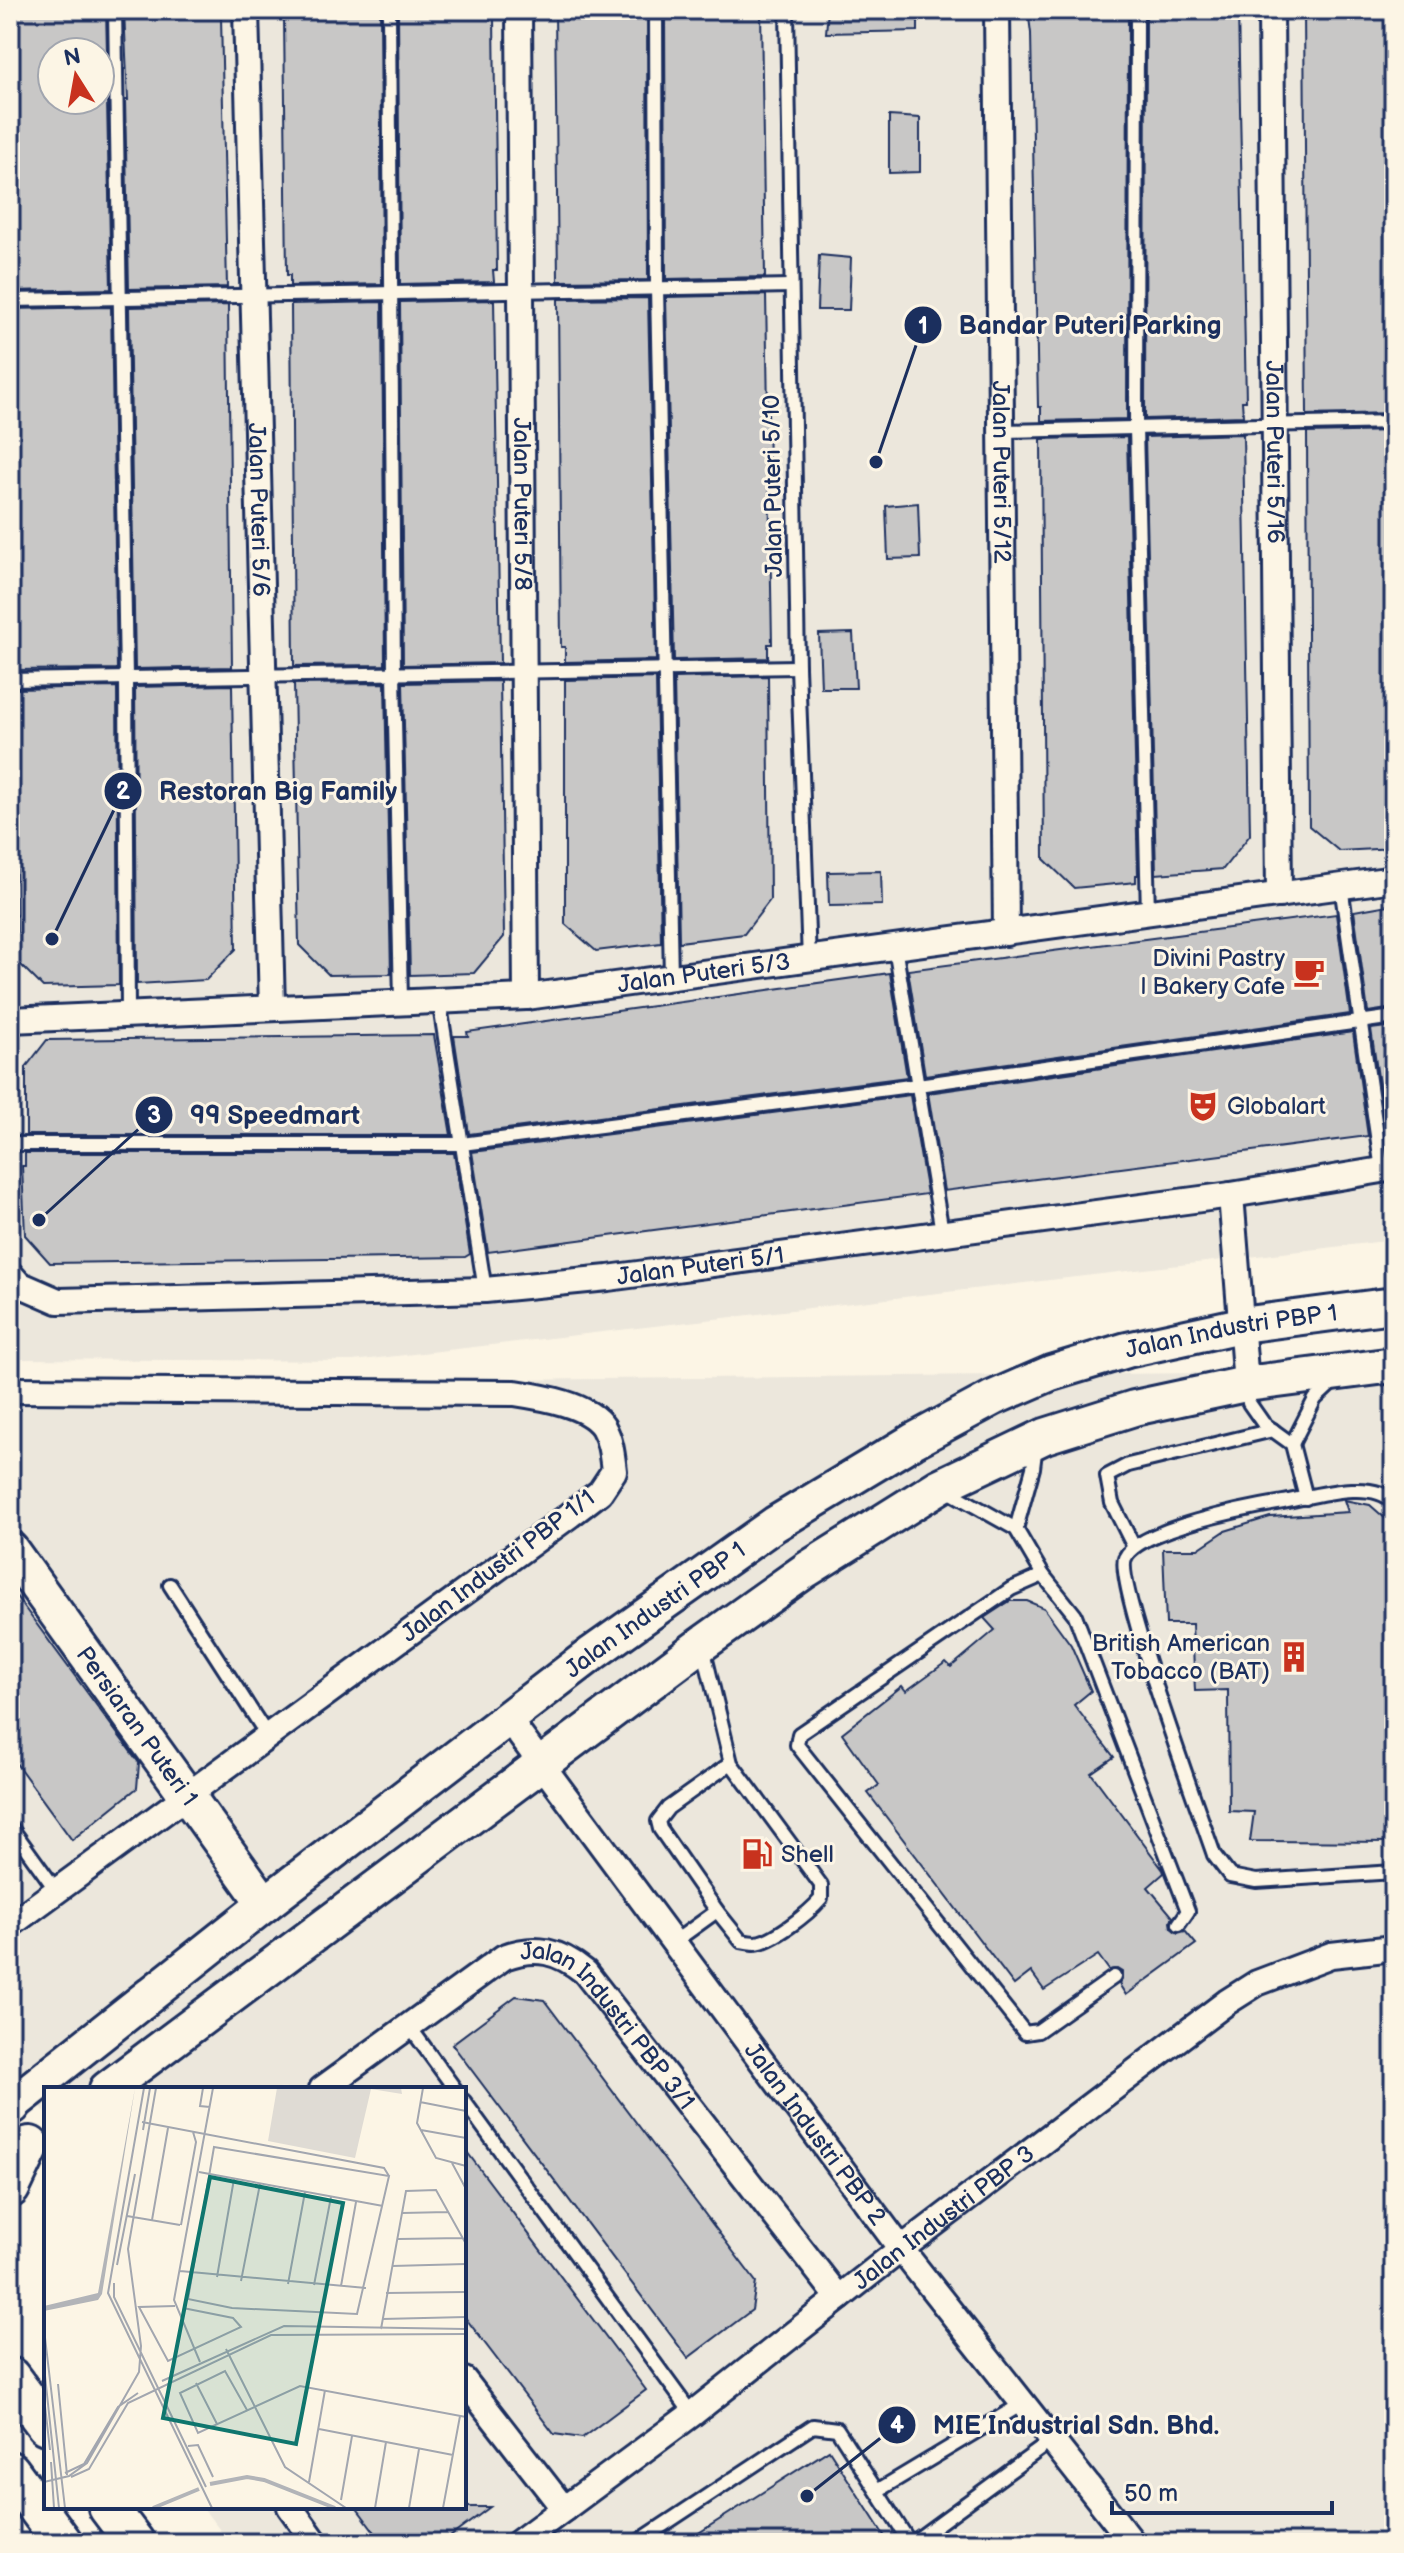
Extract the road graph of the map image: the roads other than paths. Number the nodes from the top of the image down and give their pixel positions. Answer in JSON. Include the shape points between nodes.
{"nodes":[{"id":1,"x":115,"y":10,"type":"edge"},
{"id":2,"x":246,"y":10,"type":"edge"},
{"id":3,"x":389,"y":10,"type":"edge"},
{"id":4,"x":519,"y":10,"type":"edge"},
{"id":5,"x":656,"y":10,"type":"edge"},
{"id":6,"x":787,"y":10,"type":"edge"},
{"id":7,"x":997,"y":10,"type":"edge"},
{"id":8,"x":1137,"y":10,"type":"edge"},
{"id":9,"x":1271,"y":10,"type":"edge"},
{"id":10,"x":790,"y":286,"type":"junction"},
{"id":11,"x":657,"y":288,"type":"junction"},
{"id":12,"x":521,"y":291,"type":"junction"},
{"id":13,"x":392,"y":293,"type":"junction"},
{"id":14,"x":253,"y":296,"type":"junction"},
{"id":15,"x":118,"y":298,"type":"junction"},
{"id":16,"x":10,"y":300,"type":"edge"},
{"id":17,"x":1394,"y":422,"type":"edge"},
{"id":18,"x":1275,"y":425,"type":"junction"},
{"id":19,"x":1136,"y":428,"type":"junction"},
{"id":20,"x":1002,"y":431,"type":"junction"},
{"id":21,"x":798,"y":667,"type":"junction"},
{"id":22,"x":664,"y":669,"type":"junction"},
{"id":23,"x":524,"y":671,"type":"junction"},
{"id":24,"x":394,"y":673,"type":"junction"},
{"id":25,"x":263,"y":675,"type":"junction"},
{"id":26,"x":126,"y":678,"type":"junction"},
{"id":27,"x":10,"y":680,"type":"edge"},
{"id":28,"x":1394,"y":879,"type":"edge"},
{"id":29,"x":1341,"y":886,"type":"junction"},
{"id":30,"x":1279,"y":895,"type":"junction"},
{"id":31,"x":1148,"y":913,"type":"junction"},
{"id":32,"x":1006,"y":933,"type":"junction"},
{"id":33,"x":895,"y":947,"type":"junction"},
{"id":34,"x":809,"y":960,"type":"junction"},
{"id":35,"x":671,"y":977,"type":"junction"},
{"id":36,"x":526,"y":997,"type":"junction"},
{"id":37,"x":439,"y":1000,"type":"junction"},
{"id":38,"x":401,"y":1001,"type":"junction"},
{"id":39,"x":272,"y":1008,"type":"junction"},
{"id":40,"x":128,"y":1014,"type":"junction"},
{"id":41,"x":1394,"y":1017,"type":"edge"},
{"id":42,"x":10,"y":1020,"type":"edge"},
{"id":43,"x":1361,"y":1021,"type":"junction"},
{"id":44,"x":918,"y":1085,"type":"junction"},
{"id":45,"x":10,"y":1144,"type":"edge"},
{"id":46,"x":462,"y":1144,"type":"junction"},
{"id":47,"x":1388,"y":1169,"type":"edge"},
{"id":48,"x":1231,"y":1195,"type":"junction"},
{"id":49,"x":942,"y":1232,"type":"junction"},
{"id":50,"x":10,"y":1274,"type":"edge"},
{"id":51,"x":485,"y":1290,"type":"junction"},
{"id":52,"x":1394,"y":1305,"type":"edge"},
{"id":53,"x":1241,"y":1325,"type":"junction"},
{"id":54,"x":1394,"y":1365,"type":"edge"},
{"id":55,"x":1344,"y":1372,"type":"junction"},
{"id":56,"x":1246,"y":1384,"type":"junction"},
{"id":57,"x":10,"y":1390,"type":"edge"},
{"id":58,"x":1273,"y":1430,"type":"junction"},
{"id":59,"x":1037,"y":1441,"type":"junction"},
{"id":60,"x":1292,"y":1444,"type":"junction"},
{"id":61,"x":940,"y":1486,"type":"junction"},
{"id":62,"x":1306,"y":1498,"type":"junction"},
{"id":63,"x":1394,"y":1503,"type":"edge"},
{"id":64,"x":1016,"y":1529,"type":"junction"},
{"id":65,"x":1134,"y":1547,"type":"junction"},
{"id":66,"x":10,"y":1549,"type":"edge"},
{"id":67,"x":1043,"y":1575,"type":"junction"},
{"id":68,"x":170,"y":1585,"type":"dead end"},
{"id":69,"x":702,"y":1644,"type":"junction"},
{"id":70,"x":508,"y":1719,"type":"junction"},
{"id":71,"x":267,"y":1735,"type":"junction"},
{"id":72,"x":731,"y":1763,"type":"junction"},
{"id":73,"x":542,"y":1766,"type":"junction"},
{"id":74,"x":187,"y":1794,"type":"junction"},
{"id":75,"x":10,"y":1826,"type":"edge"},
{"id":76,"x":1394,"y":1872,"type":"edge"},
{"id":77,"x":56,"y":1890,"type":"junction"},
{"id":78,"x":265,"y":1904,"type":"junction"},
{"id":79,"x":717,"y":1911,"type":"junction"},
{"id":80,"x":1179,"y":1924,"type":"dead end"},
{"id":81,"x":10,"y":1925,"type":"edge"},
{"id":82,"x":674,"y":1942,"type":"junction"},
{"id":83,"x":1394,"y":1948,"type":"edge"},
{"id":84,"x":1114,"y":1977,"type":"dead end"},
{"id":85,"x":409,"y":2026,"type":"junction"},
{"id":86,"x":110,"y":2087,"type":"edge"},
{"id":87,"x":325,"y":2087,"type":"edge"},
{"id":88,"x":454,"y":2087,"type":"edge"},
{"id":89,"x":466,"y":2104,"type":"edge"},
{"id":90,"x":10,"y":2105,"type":"edge"},
{"id":91,"x":29,"y":2147,"type":"edge"},
{"id":92,"x":10,"y":2188,"type":"edge"},
{"id":93,"x":901,"y":2249,"type":"junction"},
{"id":94,"x":839,"y":2298,"type":"junction"},
{"id":95,"x":10,"y":2377,"type":"edge"},
{"id":96,"x":466,"y":2383,"type":"edge"},
{"id":97,"x":1022,"y":2404,"type":"junction"},
{"id":98,"x":692,"y":2414,"type":"junction"},
{"id":99,"x":44,"y":2422,"type":"edge"},
{"id":100,"x":1051,"y":2441,"type":"junction"},
{"id":101,"x":10,"y":2471,"type":"edge"},
{"id":102,"x":877,"y":2491,"type":"junction"},
{"id":103,"x":110,"y":2509,"type":"edge"},
{"id":104,"x":291,"y":2509,"type":"edge"},
{"id":105,"x":564,"y":2509,"type":"junction"},
{"id":106,"x":63,"y":2543,"type":"edge"},
{"id":107,"x":135,"y":2543,"type":"edge"},
{"id":108,"x":316,"y":2543,"type":"edge"},
{"id":109,"x":518,"y":2543,"type":"edge"},
{"id":110,"x":636,"y":2543,"type":"edge"},
{"id":111,"x":911,"y":2543,"type":"edge"},
{"id":112,"x":1133,"y":2543,"type":"edge"}],
"edges":[{"from":1,"to":15,"type":"lane"},
{"from":2,"to":14,"type":"street","name":"Jalan Puteri 5/6"},
{"from":3,"to":13,"type":"lane"},
{"from":4,"to":12,"type":"street","name":"Jalan Puteri 5/8"},
{"from":5,"to":11,"type":"lane"},
{"from":6,"to":10,"type":"lane","name":"Jalan Puteri 5/10"},
{"from":7,"to":20,"type":"street","name":"Jalan Puteri 5/12"},
{"from":8,"to":19,"type":"lane"},
{"from":9,"to":18,"type":"street","name":"Jalan Puteri 5/16"},
{"from":10,"to":11,"type":"lane"},
{"from":10,"to":21,"type":"lane","name":"Jalan Puteri 5/10"},
{"from":11,"to":12,"type":"lane"},
{"from":11,"to":22,"type":"lane"},
{"from":12,"to":13,"type":"lane"},
{"from":12,"to":23,"type":"street","name":"Jalan Puteri 5/8"},
{"from":13,"to":14,"type":"lane"},
{"from":13,"to":24,"type":"lane"},
{"from":14,"to":15,"type":"lane"},
{"from":14,"to":25,"type":"street","name":"Jalan Puteri 5/6"},
{"from":15,"to":16,"type":"lane"},
{"from":15,"to":26,"type":"lane"},
{"from":17,"to":18,"type":"lane"},
{"from":18,"to":19,"type":"lane"},
{"from":18,"to":30,"type":"street","name":"Jalan Puteri 5/16"},
{"from":19,"to":20,"type":"lane"},
{"from":19,"to":31,"type":"lane"},
{"from":20,"to":32,"type":"street","name":"Jalan Puteri 5/12"},
{"from":21,"to":22,"type":"lane"},
{"from":21,"to":34,"type":"lane","name":"Jalan Puteri 5/10"},
{"from":22,"to":23,"type":"lane"},
{"from":22,"to":35,"type":"lane"},
{"from":23,"to":24,"type":"lane"},
{"from":23,"to":36,"type":"street","name":"Jalan Puteri 5/8"},
{"from":24,"to":25,"type":"lane"},
{"from":24,"to":38,"type":"lane"},
{"from":25,"to":26,"type":"lane"},
{"from":25,"to":39,"type":"street","name":"Jalan Puteri 5/6"},
{"from":26,"to":27,"type":"lane"},
{"from":26,"to":40,"type":"lane"},
{"from":28,"to":29,"type":"street","name":"Jalan Puteri 5/3"},
{"from":29,"to":30,"type":"street","name":"Jalan Puteri 5/3"},
{"from":29,"to":43,"type":"lane"},
{"from":30,"to":31,"type":"street","name":"Jalan Puteri 5/3"},
{"from":31,"to":32,"type":"street","name":"Jalan Puteri 5/3"},
{"from":32,"to":33,"type":"street","name":"Jalan Puteri 5/3"},
{"from":33,"to":34,"type":"street","name":"Jalan Puteri 5/3"},
{"from":33,"to":44,"type":"lane"},
{"from":34,"to":35,"type":"street","name":"Jalan Puteri 5/3"},
{"from":35,"to":36,"type":"street","name":"Jalan Puteri 5/3"},
{"from":36,"to":37,"type":"street","name":"Jalan Puteri 5/3"},
{"from":37,"to":38,"type":"street","name":"Jalan Puteri 5/3"},
{"from":37,"to":46,"type":"lane"},
{"from":38,"to":39,"type":"street","name":"Jalan Puteri 5/3"},
{"from":39,"to":40,"type":"street","name":"Jalan Puteri 5/3"},
{"from":40,"to":42,"type":"street","name":"Jalan Puteri 5/3"},
{"from":41,"to":43,"type":"lane"},
{"from":43,"to":44,"type":"lane"},
{"from":43,"to":47,"type":"lane"},
{"from":44,"to":46,"type":"lane"},
{"from":44,"to":49,"type":"lane"},
{"from":45,"to":46,"type":"lane"},
{"from":46,"to":51,"type":"lane"},
{"from":47,"to":48,"type":"street","name":"Jalan Puteri 5/1"},
{"from":48,"to":49,"type":"street","name":"Jalan Puteri 5/1"},
{"from":48,"to":53,"type":"street"},
{"from":49,"to":51,"type":"street","name":"Jalan Puteri 5/1"},
{"from":50,"to":51,"type":"street","name":"Jalan Puteri 5/1","via":[[19,1284],[58,1301]]},
{"from":52,"to":53,"type":"main road","name":"Jalan Industri PBP 1"},
{"from":53,"to":56,"type":"street"},
{"from":53,"to":70,"type":"main road","name":"Jalan Industri PBP 1","via":[[1051,1373],[926,1433],[775,1524]]},
{"from":54,"to":55,"type":"main road"},
{"from":55,"to":56,"type":"main road"},
{"from":55,"to":60,"type":"lane","via":[[1315,1399]]},
{"from":56,"to":58,"type":"lane","via":[[1249,1403]]},
{"from":56,"to":59,"type":"main road","via":[[1134,1408]]},
{"from":57,"to":71,"type":"street","name":"Jalan Industri PBP 1/1","via":[[515,1393],[577,1408],[601,1424],[611,1445],[614,1471],[600,1492]]},
{"from":58,"to":60,"type":"lane"},
{"from":58,"to":65,"type":"lane","via":[[1128,1465],[1107,1476],[1112,1503]]},
{"from":59,"to":61,"type":"main road"},
{"from":59,"to":64,"type":"lane"},
{"from":60,"to":62,"type":"lane"},
{"from":61,"to":64,"type":"lane"},
{"from":61,"to":69,"type":"main road","via":[[806,1570]]},
{"from":62,"to":63,"type":"lane","via":[[1370,1490]]},
{"from":62,"to":65,"type":"lane","via":[[1180,1525]]},
{"from":64,"to":67,"type":"lane"},
{"from":65,"to":76,"type":"lane","via":[[1125,1557],[1123,1572],[1135,1621],[1214,1855],[1230,1876],[1256,1881]]},
{"from":66,"to":74,"type":"main road","name":"Persiaran Puteri 1"},
{"from":67,"to":80,"type":"lane","via":[[1075,1615],[1188,1911]]},
{"from":67,"to":84,"type":"lane","via":[[1011,1589],[799,1734],[797,1745],[1025,2033],[1038,2031]]},
{"from":68,"to":71,"type":"lane"},
{"from":69,"to":72,"type":"lane"},
{"from":69,"to":73,"type":"main road"},
{"from":70,"to":73,"type":"street","name":"Jalan Industri PBP 2"},
{"from":70,"to":78,"type":"main road","name":"Jalan Industri PBP 1"},
{"from":71,"to":74,"type":"street","name":"Jalan Industri PBP 1/1"},
{"from":72,"to":79,"type":"lane","via":[[658,1821]]},
{"from":72,"to":79,"type":"lane","via":[[821,1885],[821,1899],[757,1943],[741,1941]]},
{"from":73,"to":82,"type":"street","name":"Jalan Industri PBP 2"},
{"from":73,"to":86,"type":"main road"},
{"from":74,"to":77,"type":"street","name":"Jalan Industri PBP 1/1"},
{"from":74,"to":78,"type":"main road","name":"Persiaran Puteri 1"},
{"from":75,"to":77,"type":"lane"},
{"from":77,"to":81,"type":"street","name":"Jalan Industri PBP 1/1"},
{"from":78,"to":90,"type":"main road","name":"Jalan Industri PBP 1"},
{"from":79,"to":82,"type":"lane"},
{"from":82,"to":93,"type":"street","name":"Jalan Industri PBP 2"},
{"from":83,"to":93,"type":"street","name":"Jalan Industri PBP 3","via":[[1331,1955],[1257,1983]]},
{"from":85,"to":87,"type":"street","name":"Jalan Industri PBP 3/1"},
{"from":85,"to":88,"type":"lane"},
{"from":85,"to":94,"type":"street","name":"Jalan Industri PBP 3/1","via":[[504,1957],[537,1950],[571,1960]]},
{"from":89,"to":98,"type":"lane"},
{"from":91,"to":92,"type":"main road"},
{"from":93,"to":94,"type":"street","name":"Jalan Industri PBP 3"},
{"from":93,"to":97,"type":"street","name":"Jalan Industri PBP 2"},
{"from":94,"to":98,"type":"street","name":"Jalan Industri PBP 3"},
{"from":95,"to":99,"type":"main road"},
{"from":96,"to":105,"type":"street"},
{"from":97,"to":100,"type":"street","name":"Jalan Industri PBP 2"},
{"from":97,"to":102,"type":"lane"},
{"from":98,"to":105,"type":"street","name":"Jalan Industri PBP 3"},
{"from":100,"to":111,"type":"lane"},
{"from":100,"to":112,"type":"street","name":"Jalan Industri PBP 2"},
{"from":101,"to":106,"type":"main road"},
{"from":102,"to":110,"type":"lane","via":[[837,2429],[813,2426]]},
{"from":102,"to":111,"type":"lane"},
{"from":103,"to":107,"type":"main road"},
{"from":104,"to":108,"type":"street"},
{"from":105,"to":109,"type":"street","name":"Jalan Industri PBP 3"}]}
